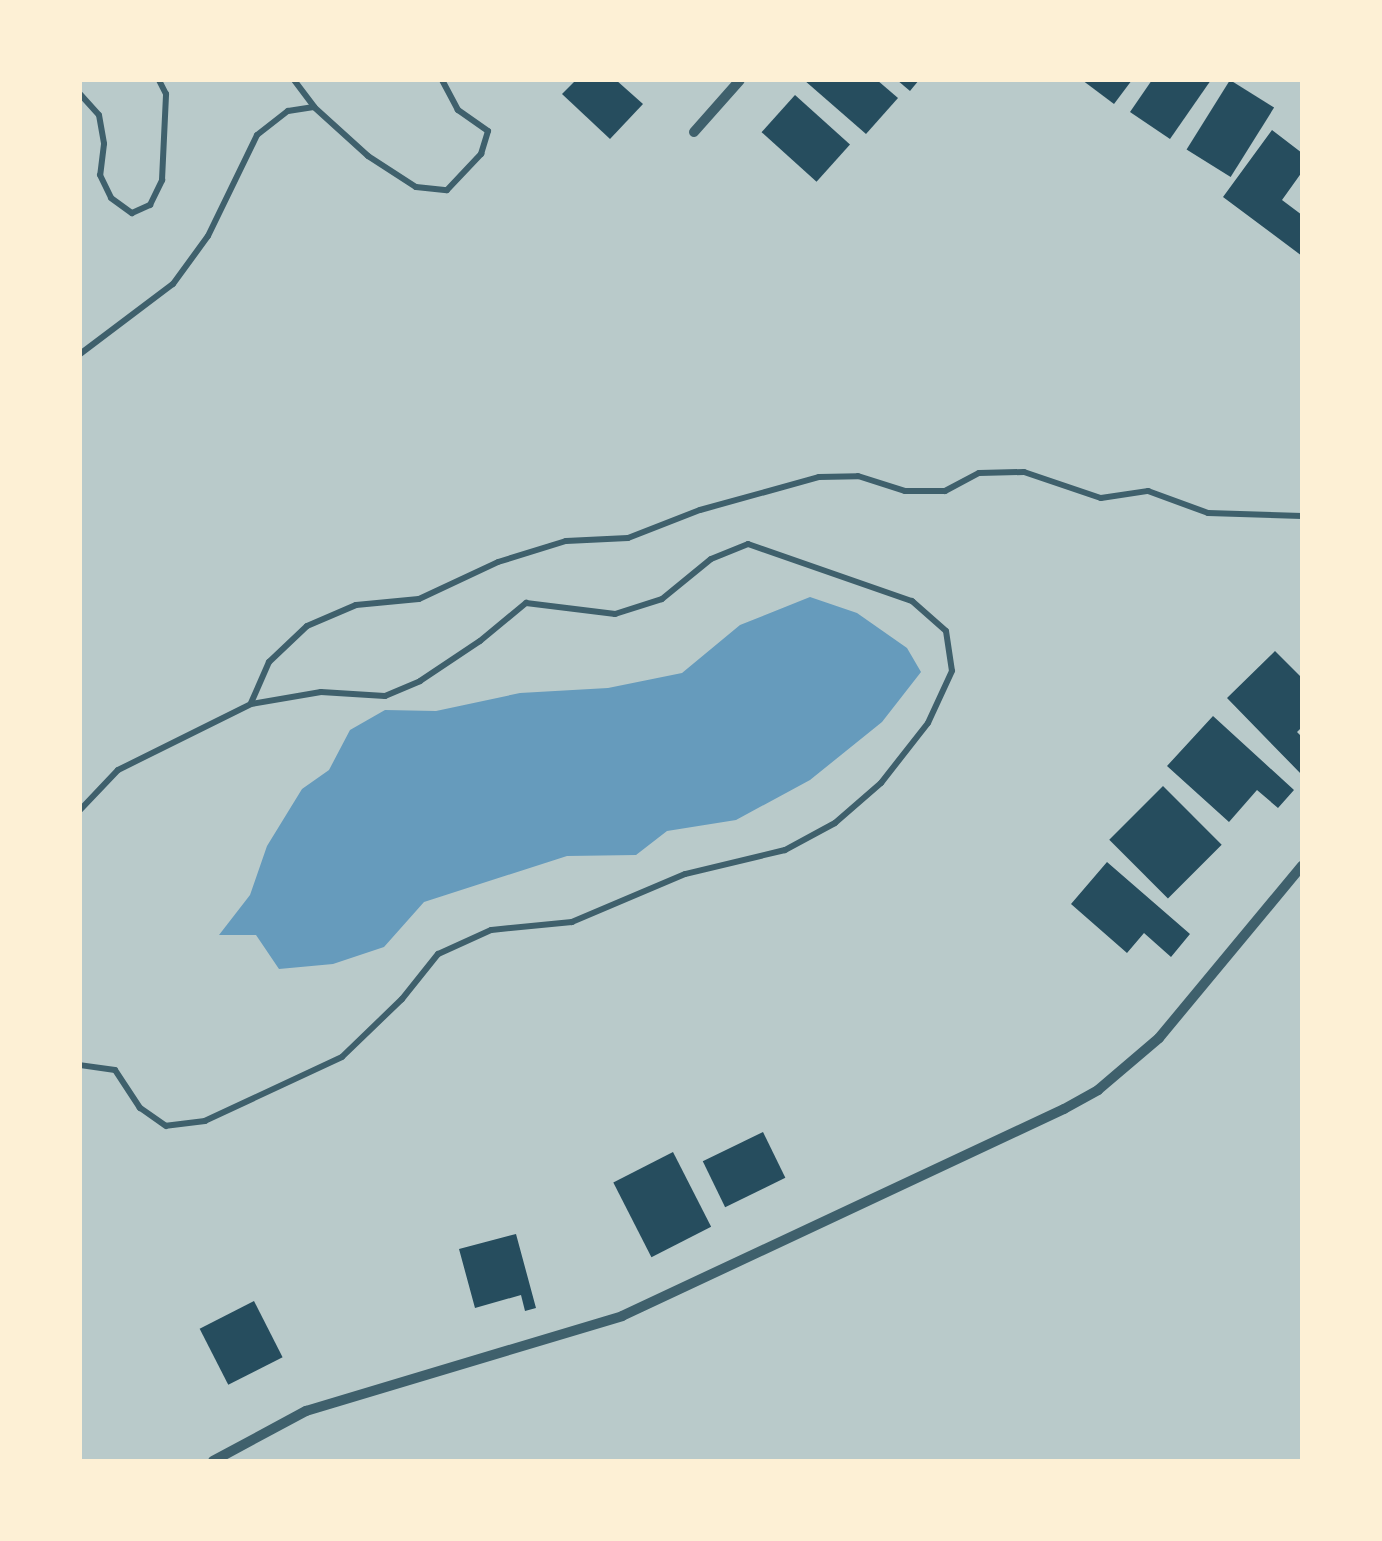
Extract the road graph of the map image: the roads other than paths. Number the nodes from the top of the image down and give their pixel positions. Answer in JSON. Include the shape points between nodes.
{"nodes":[{"id":1,"x":158,"y":80,"type":"edge"},
{"id":2,"x":294,"y":80,"type":"edge"},
{"id":3,"x":442,"y":80,"type":"edge"},
{"id":4,"x":740,"y":80,"type":"edge"},
{"id":5,"x":80,"y":94,"type":"edge"},
{"id":6,"x":314,"y":107,"type":"junction"},
{"id":7,"x":694,"y":132,"type":"dead end"},
{"id":8,"x":80,"y":354,"type":"edge"},
{"id":9,"x":1302,"y":516,"type":"edge"},
{"id":10,"x":251,"y":704,"type":"junction"},
{"id":11,"x":80,"y":810,"type":"edge"},
{"id":12,"x":1302,"y":866,"type":"edge"},
{"id":13,"x":80,"y":1064,"type":"edge"},
{"id":14,"x":213,"y":1461,"type":"edge"}],
"edges":[{"from":1,"to":5,"type":"lane","via":[[166,94],[162,180],[150,205],[132,213],[111,198],[100,175],[104,144],[98,115]]},
{"from":2,"to":6,"type":"lane"},
{"from":3,"to":6,"type":"lane","via":[[458,110],[488,131],[481,154],[447,190],[416,187],[368,156]]},
{"from":4,"to":7,"type":"street"},
{"from":6,"to":8,"type":"lane","via":[[288,111],[257,135],[208,236],[173,284]]},
{"from":9,"to":10,"type":"lane","via":[[1208,513],[1148,491],[1101,498],[1024,472],[979,472],[945,491],[904,491],[858,476],[820,477],[628,538],[566,541],[532,551],[419,599],[356,605],[306,626],[270,662]]},
{"from":10,"to":11,"type":"lane","via":[[118,770]]},
{"from":10,"to":13,"type":"lane","via":[[321,692],[385,696],[465,652],[526,603],[615,614],[662,599],[711,559],[748,544],[912,602],[946,631],[952,672],[916,738],[881,783],[834,824],[785,850],[685,874],[572,922],[491,930],[438,954],[342,1057],[206,1121],[166,1126],[140,1108],[115,1070]]},
{"from":12,"to":14,"type":"street","via":[[1159,1038],[1098,1090],[1064,1109],[622,1316],[306,1411]]}]}
